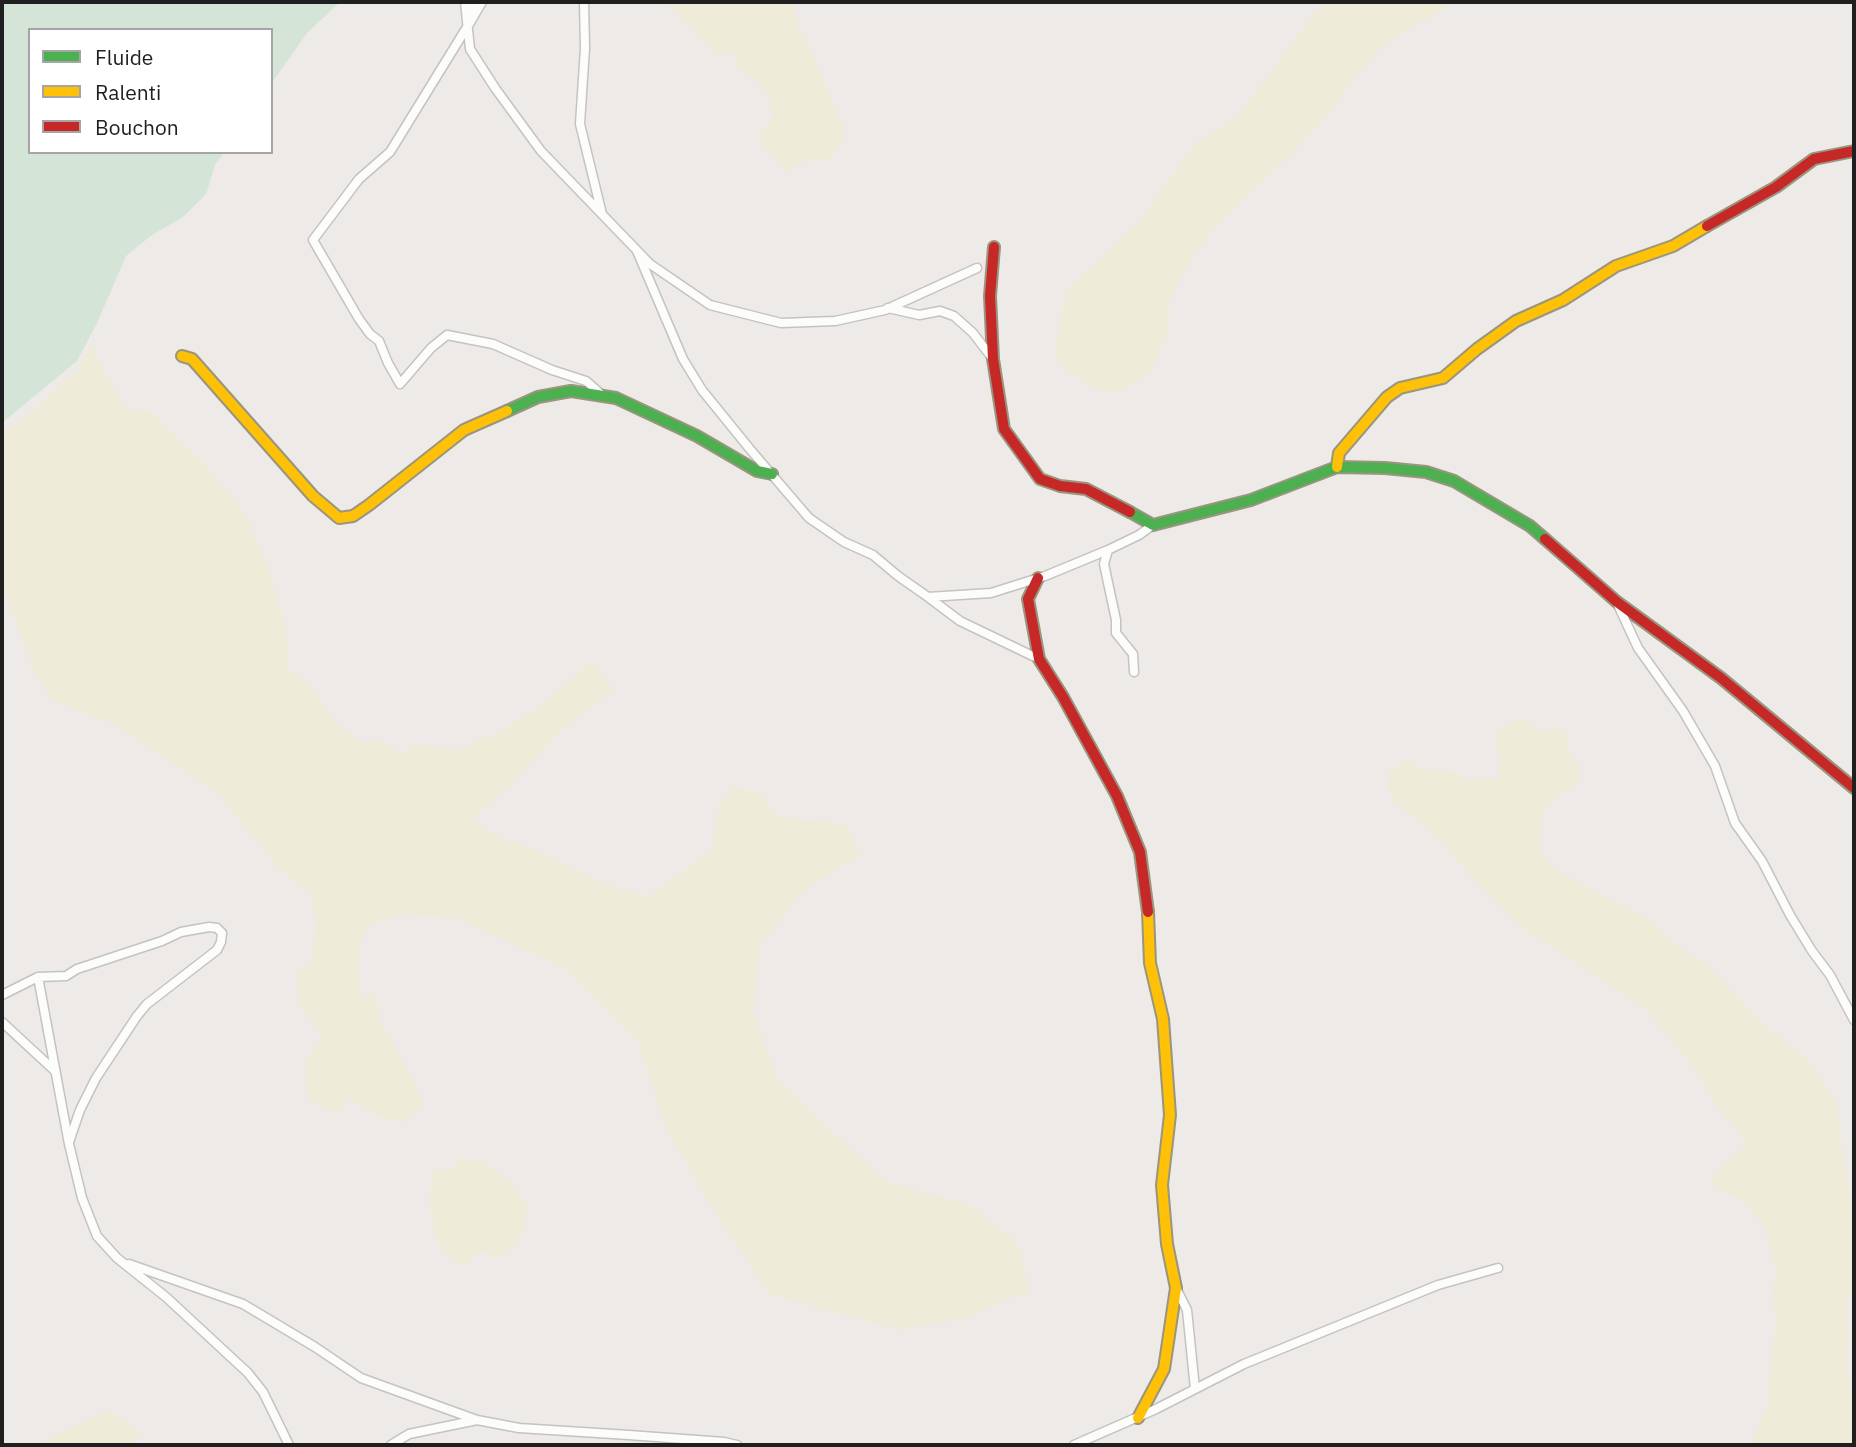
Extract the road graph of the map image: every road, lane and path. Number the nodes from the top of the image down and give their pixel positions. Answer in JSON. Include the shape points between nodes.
{"nodes":[{"id":1,"x":465,"y":2,"type":"edge"},
{"id":2,"x":474,"y":2,"type":"edge"},
{"id":3,"x":482,"y":2,"type":"edge"},
{"id":4,"x":584,"y":2,"type":"edge"},
{"id":5,"x":468,"y":26,"type":"junction"},
{"id":6,"x":1854,"y":151,"type":"edge"},
{"id":7,"x":603,"y":217,"type":"junction"},
{"id":8,"x":994,"y":247,"type":"dead end"},
{"id":9,"x":637,"y":251,"type":"junction"},
{"id":10,"x":977,"y":268,"type":"dead end"},
{"id":11,"x":888,"y":308,"type":"junction"},
{"id":12,"x":181,"y":356,"type":"dead end"},
{"id":13,"x":993,"y":359,"type":"junction"},
{"id":14,"x":604,"y":397,"type":"junction"},
{"id":15,"x":1337,"y":467,"type":"junction"},
{"id":16,"x":772,"y":474,"type":"junction"},
{"id":17,"x":1153,"y":525,"type":"junction"},
{"id":18,"x":1108,"y":550,"type":"junction"},
{"id":19,"x":1038,"y":578,"type":"junction"},
{"id":20,"x":928,"y":597,"type":"junction"},
{"id":21,"x":1617,"y":602,"type":"junction"},
{"id":22,"x":1039,"y":659,"type":"junction"},
{"id":23,"x":1134,"y":672,"type":"dead end"},
{"id":24,"x":1854,"y":788,"type":"edge"},
{"id":25,"x":38,"y":977,"type":"junction"},
{"id":26,"x":2,"y":995,"type":"edge"},
{"id":27,"x":1854,"y":1020,"type":"edge"},
{"id":28,"x":2,"y":1022,"type":"edge"},
{"id":29,"x":55,"y":1071,"type":"junction"},
{"id":30,"x":69,"y":1144,"type":"junction"},
{"id":31,"x":120,"y":1260,"type":"junction"},
{"id":32,"x":1498,"y":1268,"type":"dead end"},
{"id":33,"x":1176,"y":1288,"type":"junction"},
{"id":34,"x":1195,"y":1389,"type":"junction"},
{"id":35,"x":1138,"y":1418,"type":"junction"},
{"id":36,"x":477,"y":1420,"type":"junction"},
{"id":37,"x":289,"y":1445,"type":"edge"},
{"id":38,"x":391,"y":1445,"type":"edge"},
{"id":39,"x":737,"y":1445,"type":"edge"},
{"id":40,"x":1074,"y":1445,"type":"edge"}],
"edges":[{"from":1,"to":5,"type":"street"},
{"from":2,"to":5,"type":"street"},
{"from":3,"to":5,"type":"street"},
{"from":4,"to":7,"type":"street","via":[[580,124]]},
{"from":5,"to":7,"type":"street","via":[[470,49],[495,88],[541,151]]},
{"from":5,"to":14,"type":"street","via":[[390,152],[359,179],[313,240],[359,319],[379,341],[400,384],[447,335],[494,344],[586,382]]},
{"from":6,"to":15,"type":"street","via":[[1814,159],[1776,187],[1672,246],[1616,266],[1563,300],[1516,321],[1443,378],[1400,388],[1339,453]]},
{"from":7,"to":9,"type":"street"},
{"from":8,"to":13,"type":"street","via":[[990,296]]},
{"from":9,"to":11,"type":"street","via":[[710,305],[781,323],[835,321]]},
{"from":9,"to":16,"type":"street","via":[[683,359],[702,390]]},
{"from":10,"to":11,"type":"street"},
{"from":11,"to":13,"type":"street","via":[[954,316]]},
{"from":12,"to":14,"type":"street","via":[[192,359],[313,496],[339,518],[353,516],[464,430],[500,413],[538,397],[571,391]]},
{"from":13,"to":17,"type":"street","via":[[1004,429],[1040,478],[1086,489]]},
{"from":14,"to":16,"type":"street","via":[[638,408],[757,471]]},
{"from":15,"to":17,"type":"street","via":[[1251,500]]},
{"from":15,"to":21,"type":"street","via":[[1385,467],[1454,481],[1530,526]]},
{"from":16,"to":20,"type":"street","via":[[809,518],[873,555]]},
{"from":17,"to":18,"type":"street"},
{"from":18,"to":19,"type":"street"},
{"from":18,"to":23,"type":"street","via":[[1104,564],[1116,633],[1133,653]]},
{"from":19,"to":20,"type":"street","via":[[991,593]]},
{"from":19,"to":22,"type":"street","via":[[1028,599]]},
{"from":20,"to":22,"type":"street","via":[[960,621]]},
{"from":21,"to":24,"type":"street","via":[[1721,678]]},
{"from":21,"to":27,"type":"street","via":[[1638,648],[1683,710],[1715,766],[1735,823]]},
{"from":22,"to":33,"type":"street","via":[[1117,796],[1140,852],[1150,963],[1163,1019],[1170,1115],[1162,1185]]},
{"from":25,"to":26,"type":"street"},
{"from":25,"to":29,"type":"street"},
{"from":25,"to":30,"type":"street","via":[[66,976],[77,968],[181,932],[209,927],[222,933],[216,950],[137,1016],[89,1091]]},
{"from":28,"to":29,"type":"street"},
{"from":29,"to":30,"type":"street"},
{"from":30,"to":31,"type":"street","via":[[88,1218],[107,1249]]},
{"from":31,"to":36,"type":"street","via":[[243,1304],[361,1378]]},
{"from":31,"to":37,"type":"street","via":[[248,1373],[263,1392]]},
{"from":32,"to":34,"type":"street","via":[[1438,1285],[1244,1364]]},
{"from":33,"to":34,"type":"street","via":[[1187,1310]]},
{"from":33,"to":35,"type":"street","via":[[1164,1369]]},
{"from":34,"to":35,"type":"street"},
{"from":35,"to":40,"type":"street"},
{"from":36,"to":38,"type":"street","via":[[409,1434]]},
{"from":36,"to":39,"type":"street","via":[[520,1428]]}]}
